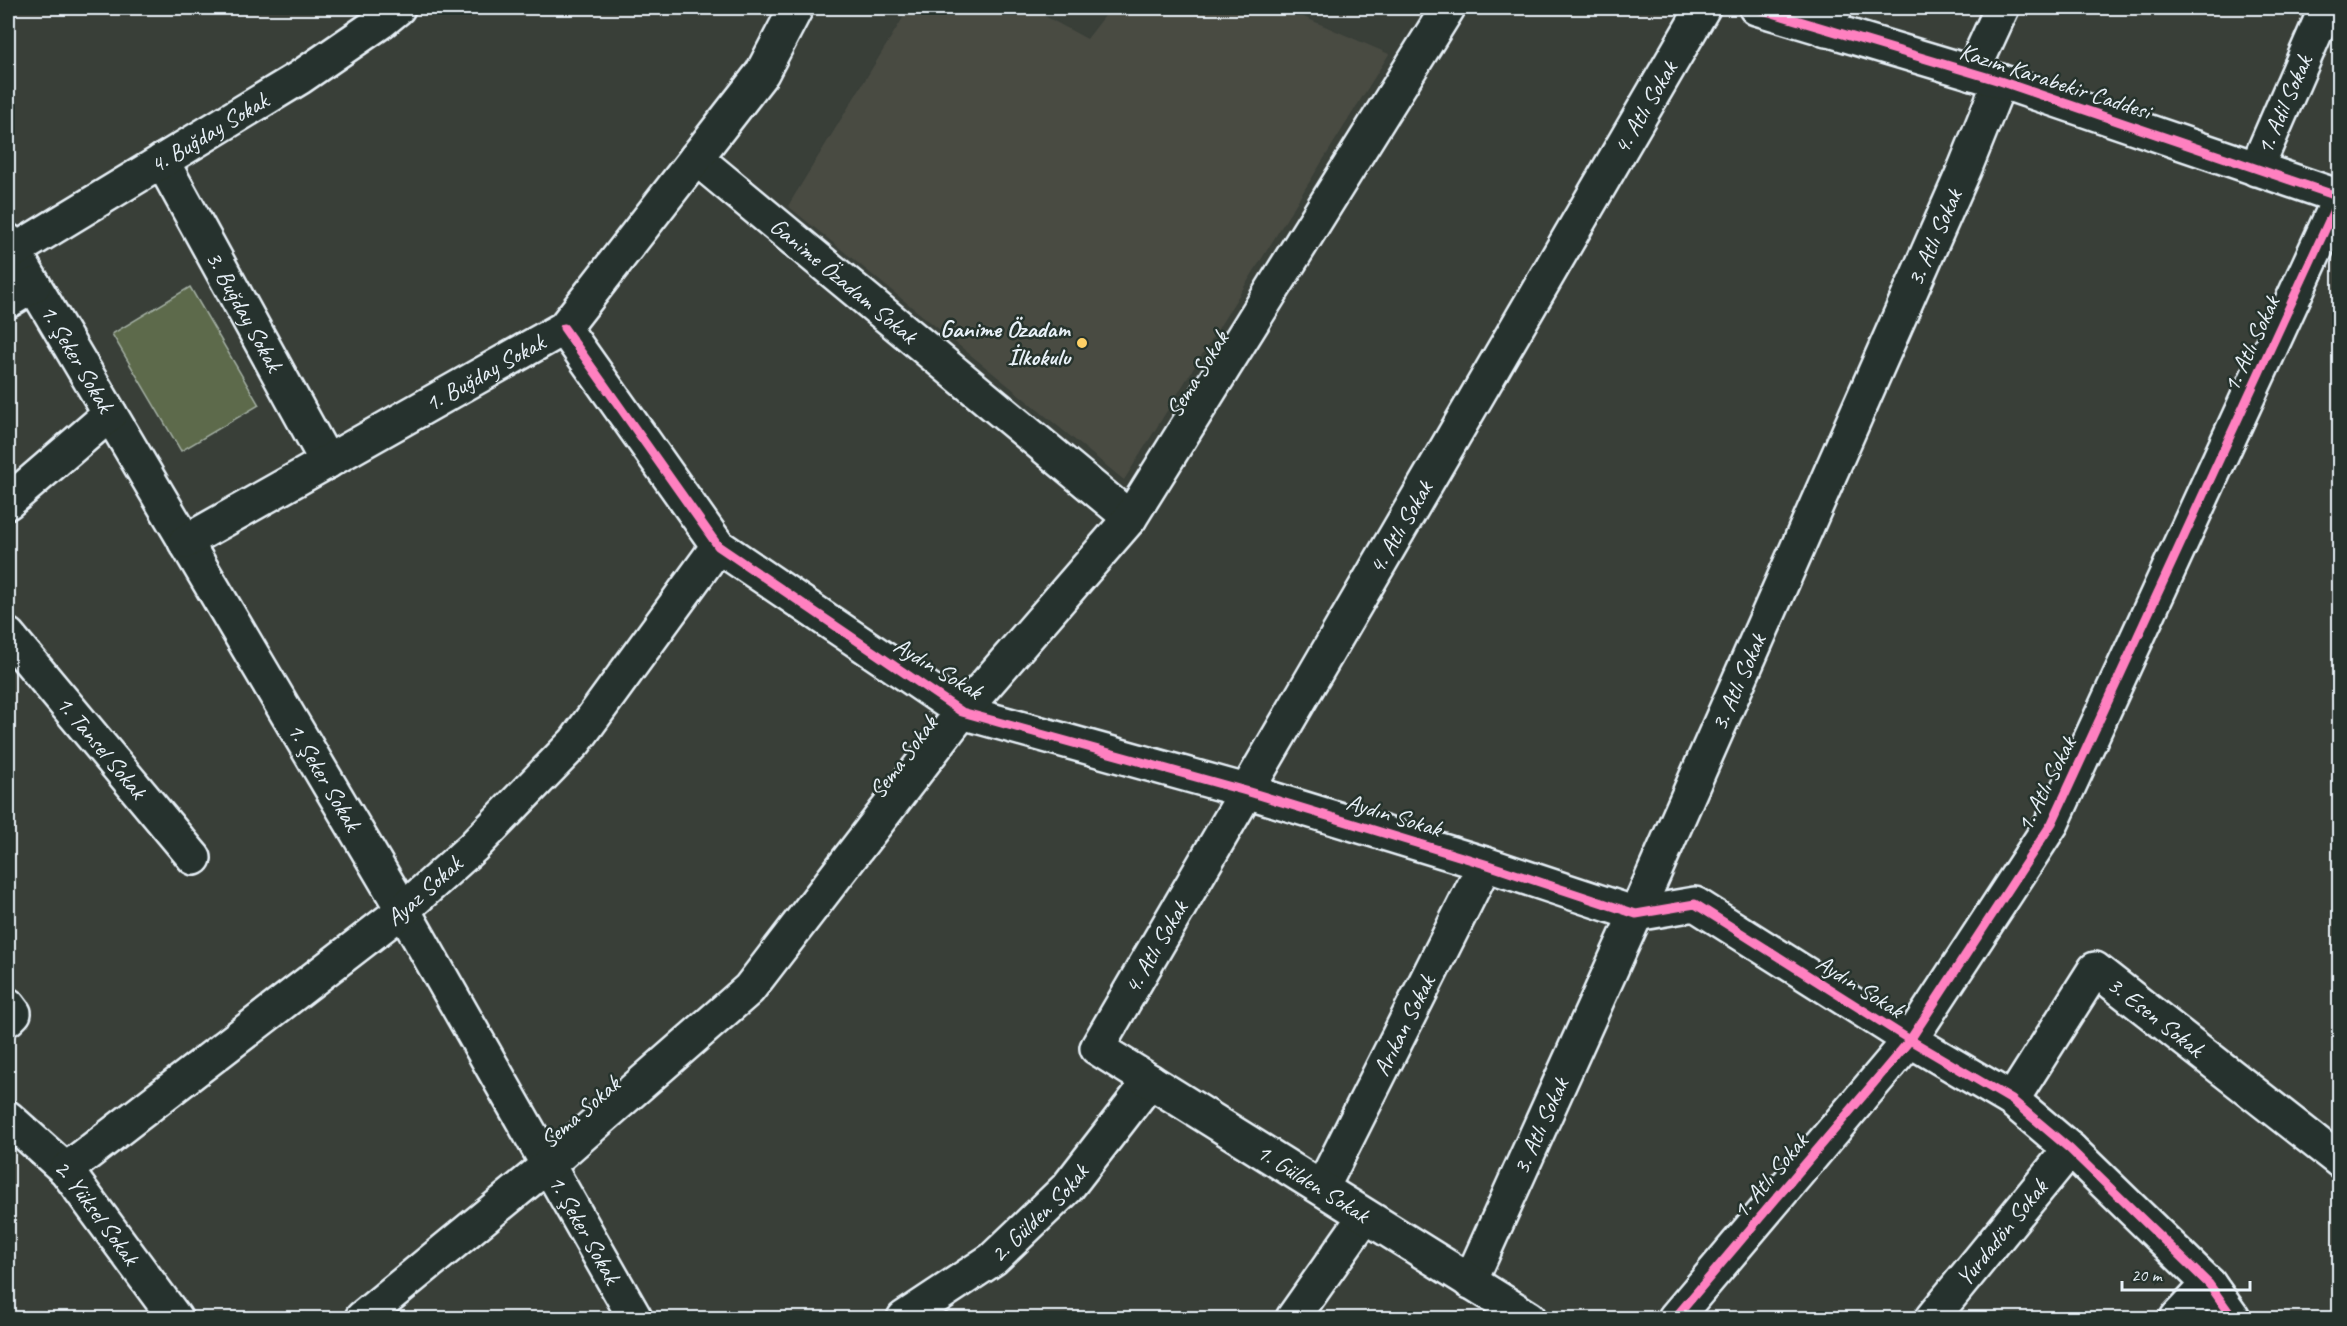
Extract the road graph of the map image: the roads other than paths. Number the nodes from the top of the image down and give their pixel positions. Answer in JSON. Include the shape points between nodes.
{"nodes":[{"id":1,"x":398,"y":8,"type":"edge"},
{"id":2,"x":796,"y":8,"type":"edge"},
{"id":3,"x":1449,"y":8,"type":"edge"},
{"id":4,"x":1703,"y":8,"type":"edge"},
{"id":5,"x":1756,"y":8,"type":"edge"},
{"id":6,"x":2002,"y":8,"type":"edge"},
{"id":7,"x":2326,"y":8,"type":"edge"},
{"id":8,"x":1831,"y":19,"type":"edge"},
{"id":9,"x":1986,"y":77,"type":"junction"},
{"id":10,"x":696,"y":158,"type":"junction"},
{"id":11,"x":162,"y":161,"type":"junction"},
{"id":12,"x":2256,"y":169,"type":"junction"},
{"id":13,"x":2340,"y":197,"type":"edge"},
{"id":14,"x":10,"y":246,"type":"edge"},
{"id":15,"x":21,"y":293,"type":"edge"},
{"id":16,"x":564,"y":328,"type":"junction"},
{"id":17,"x":110,"y":414,"type":"junction"},
{"id":18,"x":327,"y":462,"type":"junction"},
{"id":19,"x":8,"y":502,"type":"edge"},
{"id":20,"x":1130,"y":518,"type":"junction"},
{"id":21,"x":185,"y":542,"type":"junction"},
{"id":22,"x":718,"y":546,"type":"junction"},
{"id":23,"x":8,"y":635,"type":"edge"},
{"id":24,"x":962,"y":711,"type":"junction"},
{"id":25,"x":1246,"y":791,"type":"junction"},
{"id":26,"x":194,"y":858,"type":"dead end"},
{"id":27,"x":1485,"y":864,"type":"junction"},
{"id":28,"x":403,"y":909,"type":"junction"},
{"id":29,"x":1636,"y":914,"type":"junction"},
{"id":30,"x":8,"y":1005,"type":"edge"},
{"id":31,"x":8,"y":1019,"type":"edge"},
{"id":32,"x":1910,"y":1040,"type":"junction"},
{"id":33,"x":1097,"y":1048,"type":"joint"},
{"id":34,"x":1150,"y":1081,"type":"junction"},
{"id":35,"x":2012,"y":1100,"type":"junction"},
{"id":36,"x":8,"y":1118,"type":"edge"},
{"id":37,"x":2070,"y":1149,"type":"junction"},
{"id":38,"x":2340,"y":1161,"type":"edge"},
{"id":39,"x":548,"y":1165,"type":"junction"},
{"id":40,"x":66,"y":1170,"type":"junction"},
{"id":41,"x":1322,"y":1188,"type":"junction"},
{"id":42,"x":1365,"y":1216,"type":"junction"},
{"id":43,"x":1470,"y":1282,"type":"junction"},
{"id":44,"x":2209,"y":1284,"type":"junction"},
{"id":45,"x":175,"y":1318,"type":"edge"},
{"id":46,"x":362,"y":1318,"type":"edge"},
{"id":47,"x":635,"y":1318,"type":"edge"},
{"id":48,"x":904,"y":1318,"type":"edge"},
{"id":49,"x":1293,"y":1318,"type":"edge"},
{"id":50,"x":1529,"y":1318,"type":"edge"},
{"id":51,"x":1675,"y":1318,"type":"edge"},
{"id":52,"x":1932,"y":1318,"type":"edge"},
{"id":53,"x":2177,"y":1318,"type":"edge"},
{"id":54,"x":2234,"y":1318,"type":"edge"}],
"edges":[{"from":1,"to":11,"type":"street","name":"4. Buğday Sokak","via":[[299,78]]},
{"from":2,"to":10,"type":"street","name":"1. Buğday Sokak","via":[[762,73]]},
{"from":3,"to":20,"type":"street","name":"Sema Sokak"},
{"from":4,"to":25,"type":"street","name":"4. Atlı Sokak"},
{"from":5,"to":8,"type":"street","name":"Kazım Karabekir Caddesi"},
{"from":6,"to":9,"type":"street","name":"3. Atlı Sokak"},
{"from":7,"to":12,"type":"street","name":"1. Adil Sokak"},
{"from":8,"to":9,"type":"street","name":"Kazım Karabekir Caddesi"},
{"from":9,"to":12,"type":"street","name":"Kazım Karabekir Caddesi"},
{"from":9,"to":29,"type":"street","name":"3. Atlı Sokak","via":[[1965,168]]},
{"from":10,"to":16,"type":"street","name":"1. Buğday Sokak"},
{"from":10,"to":20,"type":"street","name":"Ganime Özadam Sokak"},
{"from":11,"to":14,"type":"street","name":"4. Buğday Sokak"},
{"from":11,"to":18,"type":"street","name":"3. Buğday Sokak"},
{"from":12,"to":13,"type":"street","name":"Kazım Karabekir Caddesi"},
{"from":13,"to":32,"type":"street","name":"1. Atlı Sokak","via":[[2052,823]]},
{"from":14,"to":15,"type":"street","name":"1. Şeker Sokak"},
{"from":15,"to":17,"type":"street","name":"1. Şeker Sokak"},
{"from":16,"to":18,"type":"street","name":"1. Buğday Sokak"},
{"from":16,"to":22,"type":"street","name":"Aydın Sokak"},
{"from":17,"to":19,"type":"street"},
{"from":17,"to":21,"type":"street","name":"1. Şeker Sokak"},
{"from":18,"to":21,"type":"street","name":"1. Buğday Sokak"},
{"from":20,"to":24,"type":"street","name":"Sema Sokak"},
{"from":21,"to":28,"type":"street","name":"1. Şeker Sokak"},
{"from":22,"to":24,"type":"street","name":"Aydın Sokak"},
{"from":22,"to":28,"type":"street","name":"Ayaz Sokak","via":[[575,741],[473,847]]},
{"from":23,"to":26,"type":"street","name":"1. Tansel Sokak"},
{"from":24,"to":25,"type":"street","name":"Aydın Sokak"},
{"from":24,"to":39,"type":"street","name":"Sema Sokak","via":[[749,989]]},
{"from":25,"to":27,"type":"street","name":"Aydın Sokak"},
{"from":25,"to":33,"type":"street","name":"4. Atlı Sokak"},
{"from":27,"to":29,"type":"street","name":"Aydın Sokak"},
{"from":27,"to":41,"type":"street","name":"Arıkan Sokak"},
{"from":28,"to":39,"type":"street","name":"1. Şeker Sokak"},
{"from":28,"to":40,"type":"street","name":"Ayaz Sokak"},
{"from":29,"to":32,"type":"street","name":"Aydın Sokak","via":[[1695,904]]},
{"from":29,"to":43,"type":"street","name":"3. Atlı Sokak"},
{"from":30,"to":31,"type":"street","via":[[14,1013]]},
{"from":32,"to":35,"type":"street","name":"Aydın Sokak"},
{"from":32,"to":51,"type":"street","name":"1. Atlı Sokak"},
{"from":33,"to":34,"type":"street","name":"1. Gülden Sokak"},
{"from":34,"to":41,"type":"street","name":"1. Gülden Sokak"},
{"from":34,"to":48,"type":"street","name":"2. Gülden Sokak","via":[[1067,1188],[993,1259]]},
{"from":35,"to":37,"type":"street","name":"Aydın Sokak"},
{"from":35,"to":38,"type":"street","name":"3. Esen Sokak","via":[[2095,969]]},
{"from":36,"to":40,"type":"street","name":"2. Yüksel Sokak"},
{"from":37,"to":44,"type":"street","name":"Aydın Sokak"},
{"from":37,"to":52,"type":"street","name":"Yurdadön Sokak"},
{"from":39,"to":46,"type":"street","name":"Sema Sokak"},
{"from":39,"to":47,"type":"street","name":"1. Şeker Sokak"},
{"from":40,"to":45,"type":"street","name":"2. Yüksel Sokak"},
{"from":41,"to":42,"type":"street","name":"1. Gülden Sokak"},
{"from":42,"to":43,"type":"street","name":"1. Gülden Sokak"},
{"from":42,"to":49,"type":"street"},
{"from":43,"to":50,"type":"street","name":"1. Gülden Sokak"},
{"from":44,"to":53,"type":"street"},
{"from":44,"to":54,"type":"street","name":"Aydın Sokak"}]}
